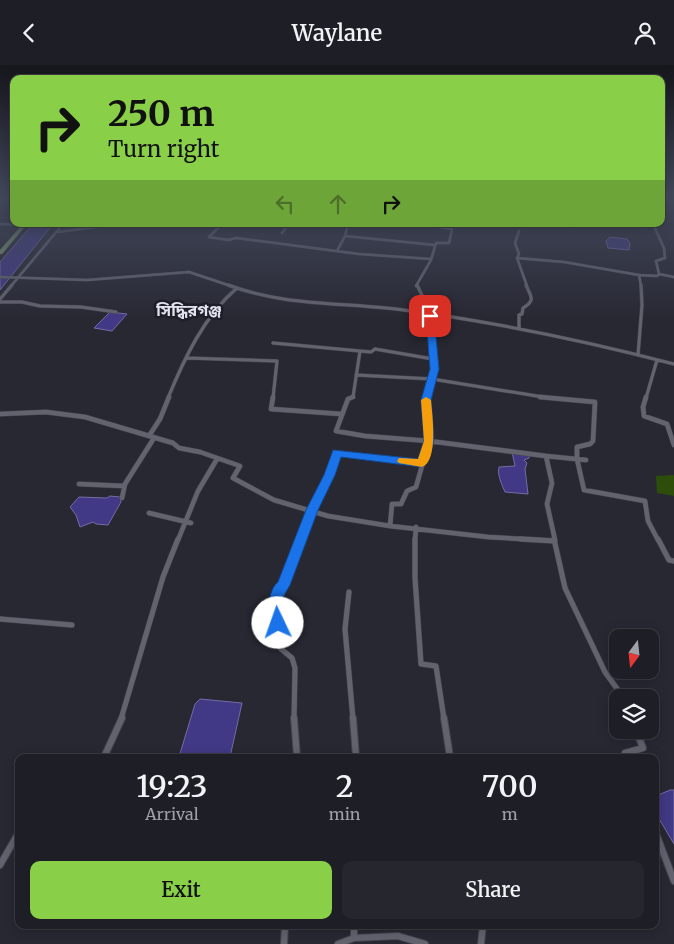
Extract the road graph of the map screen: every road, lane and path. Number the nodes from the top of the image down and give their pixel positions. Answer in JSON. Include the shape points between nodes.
{"nodes":[{"id":1,"x":14,"y":237,"type":"edge"},
{"id":2,"x":52,"y":237,"type":"edge"},
{"id":3,"x":209,"y":237,"type":"edge"},
{"id":4,"x":344,"y":237,"type":"edge"},
{"id":5,"x":355,"y":237,"type":"edge"},
{"id":6,"x":451,"y":237,"type":"edge"},
{"id":7,"x":517,"y":237,"type":"edge"},
{"id":8,"x":659,"y":237,"type":"edge"},
{"id":9,"x":435,"y":245,"type":"junction"},
{"id":10,"x":337,"y":251,"type":"junction"},
{"id":11,"x":0,"y":253,"type":"edge"},
{"id":12,"x":518,"y":258,"type":"junction"},
{"id":13,"x":432,"y":259,"type":"junction"},
{"id":14,"x":659,"y":273,"type":"junction"},
{"id":15,"x":639,"y":275,"type":"junction"},
{"id":16,"x":0,"y":277,"type":"edge"},
{"id":17,"x":674,"y":277,"type":"edge"},
{"id":18,"x":18,"y":278,"type":"junction"},
{"id":19,"x":237,"y":287,"type":"junction"},
{"id":20,"x":0,"y":301,"type":"edge"},
{"id":21,"x":116,"y":311,"type":"dead end"},
{"id":22,"x":431,"y":314,"type":"junction"},
{"id":23,"x":520,"y":329,"type":"junction"},
{"id":24,"x":274,"y":343,"type":"dead end"},
{"id":25,"x":360,"y":351,"type":"junction"},
{"id":26,"x":638,"y":355,"type":"junction"},
{"id":27,"x":186,"y":358,"type":"junction"},
{"id":28,"x":433,"y":359,"type":"junction"},
{"id":29,"x":658,"y":360,"type":"junction"},
{"id":30,"x":674,"y":364,"type":"edge"},
{"id":31,"x":356,"y":375,"type":"junction"},
{"id":32,"x":431,"y":379,"type":"junction"},
{"id":33,"x":0,"y":414,"type":"edge"},
{"id":34,"x":341,"y":414,"type":"junction"},
{"id":35,"x":151,"y":437,"type":"junction"},
{"id":36,"x":429,"y":441,"type":"junction"},
{"id":37,"x":674,"y":445,"type":"edge"},
{"id":38,"x":546,"y":455,"type":"junction"},
{"id":39,"x":217,"y":459,"type":"junction"},
{"id":40,"x":577,"y":459,"type":"junction"},
{"id":41,"x":586,"y":460,"type":"dead end"},
{"id":42,"x":422,"y":463,"type":"junction"},
{"id":43,"x":79,"y":484,"type":"dead end"},
{"id":44,"x":124,"y":486,"type":"junction"},
{"id":45,"x":122,"y":499,"type":"dead end"},
{"id":46,"x":312,"y":510,"type":"junction"},
{"id":47,"x":149,"y":513,"type":"dead end"},
{"id":48,"x":184,"y":521,"type":"junction"},
{"id":49,"x":191,"y":523,"type":"dead end"},
{"id":50,"x":390,"y":526,"type":"junction"},
{"id":51,"x":416,"y":527,"type":"junction"},
{"id":52,"x":555,"y":541,"type":"junction"},
{"id":53,"x":674,"y":561,"type":"edge"},
{"id":54,"x":349,"y":593,"type":"dead end"},
{"id":55,"x":0,"y":619,"type":"edge"},
{"id":56,"x":72,"y":625,"type":"dead end"},
{"id":57,"x":618,"y":689,"type":"edge"},
{"id":58,"x":640,"y":739,"type":"edge"},
{"id":59,"x":105,"y":754,"type":"edge"},
{"id":60,"x":297,"y":754,"type":"edge"},
{"id":61,"x":356,"y":754,"type":"edge"},
{"id":62,"x":450,"y":754,"type":"edge"},
{"id":63,"x":626,"y":754,"type":"edge"},
{"id":64,"x":15,"y":839,"type":"edge"},
{"id":65,"x":659,"y":842,"type":"edge"},
{"id":66,"x":0,"y":865,"type":"edge"},
{"id":67,"x":674,"y":881,"type":"edge"},
{"id":68,"x":285,"y":929,"type":"edge"},
{"id":69,"x":354,"y":929,"type":"edge"},
{"id":70,"x":483,"y":929,"type":"edge"},
{"id":71,"x":354,"y":938,"type":"junction"},
{"id":72,"x":284,"y":944,"type":"edge"},
{"id":73,"x":338,"y":944,"type":"edge"},
{"id":74,"x":426,"y":944,"type":"edge"},
{"id":75,"x":481,"y":944,"type":"edge"}],
"edges":[{"from":1,"to":11,"type":"main road"},
{"from":2,"to":18,"type":"street"},
{"from":3,"to":10,"type":"street"},
{"from":4,"to":10,"type":"street"},
{"from":5,"to":9,"type":"street"},
{"from":6,"to":9,"type":"street","via":[[450,242]]},
{"from":7,"to":12,"type":"street","via":[[515,243]]},
{"from":8,"to":14,"type":"street","via":[[664,248],[664,259],[656,261]]},
{"from":9,"to":13,"type":"street"},
{"from":10,"to":13,"type":"street"},
{"from":12,"to":15,"type":"street"},
{"from":12,"to":23,"type":"street","via":[[532,300],[520,315]]},
{"from":13,"to":22,"type":"street","via":[[416,286]]},
{"from":14,"to":15,"type":"street","via":[[657,276]]},
{"from":14,"to":17,"type":"street"},
{"from":15,"to":26,"type":"street","via":[[644,303]]},
{"from":16,"to":18,"type":"street"},
{"from":18,"to":19,"type":"street","via":[[87,280],[183,272]]},
{"from":18,"to":20,"type":"street"},
{"from":19,"to":22,"type":"street","via":[[294,301]]},
{"from":19,"to":27,"type":"street","via":[[221,302]]},
{"from":20,"to":21,"type":"street"},
{"from":22,"to":23,"type":"street"},
{"from":22,"to":28,"type":"street"},
{"from":23,"to":26,"type":"street"},
{"from":24,"to":25,"type":"street"},
{"from":25,"to":28,"type":"street","via":[[375,349]]},
{"from":25,"to":31,"type":"street"},
{"from":26,"to":29,"type":"street"},
{"from":27,"to":34,"type":"street","via":[[277,361],[272,409]]},
{"from":27,"to":35,"type":"street"},
{"from":28,"to":32,"type":"street"},
{"from":29,"to":30,"type":"street"},
{"from":29,"to":37,"type":"street","via":[[643,407],[644,416],[667,424]]},
{"from":31,"to":32,"type":"street"},
{"from":31,"to":34,"type":"street","via":[[353,397],[348,399]]},
{"from":32,"to":36,"type":"street","via":[[426,400]]},
{"from":32,"to":40,"type":"street","via":[[564,402],[595,402],[593,441],[577,447]]},
{"from":33,"to":35,"type":"street","via":[[46,412],[85,417]]},
{"from":34,"to":36,"type":"street","via":[[336,431]]},
{"from":35,"to":39,"type":"street"},
{"from":35,"to":44,"type":"street"},
{"from":36,"to":38,"type":"street"},
{"from":36,"to":42,"type":"street"},
{"from":38,"to":40,"type":"street"},
{"from":38,"to":52,"type":"street","via":[[552,483],[547,504]]},
{"from":39,"to":46,"type":"street","via":[[240,466],[233,479],[274,499]]},
{"from":39,"to":48,"type":"street"},
{"from":40,"to":41,"type":"street"},
{"from":40,"to":53,"type":"street","via":[[584,490],[645,501],[648,521],[669,560]]},
{"from":42,"to":46,"type":"street","via":[[336,453],[330,475]]},
{"from":42,"to":50,"type":"street","via":[[416,487],[407,491],[401,504],[392,503]]},
{"from":43,"to":44,"type":"street"},
{"from":44,"to":45,"type":"street"},
{"from":46,"to":50,"type":"street","via":[[328,516]]},
{"from":46,"to":60,"type":"street","via":[[275,605],[280,648],[292,658],[295,668]]},
{"from":47,"to":48,"type":"street"},
{"from":48,"to":49,"type":"street"},
{"from":48,"to":59,"type":"street","via":[[162,574],[161,588],[125,710]]},
{"from":50,"to":51,"type":"street"},
{"from":51,"to":52,"type":"street","via":[[488,537]]},
{"from":51,"to":62,"type":"street","via":[[413,565],[421,664],[436,666]]},
{"from":52,"to":57,"type":"street","via":[[565,588],[605,671]]},
{"from":54,"to":61,"type":"street","via":[[345,629]]},
{"from":55,"to":56,"type":"street"},
{"from":58,"to":63,"type":"street","via":[[643,748]]},
{"from":64,"to":66,"type":"street"},
{"from":65,"to":67,"type":"street"},
{"from":68,"to":72,"type":"street"},
{"from":69,"to":71,"type":"street"},
{"from":70,"to":75,"type":"street"},
{"from":71,"to":73,"type":"street"},
{"from":71,"to":74,"type":"street","via":[[398,936]]}]}
